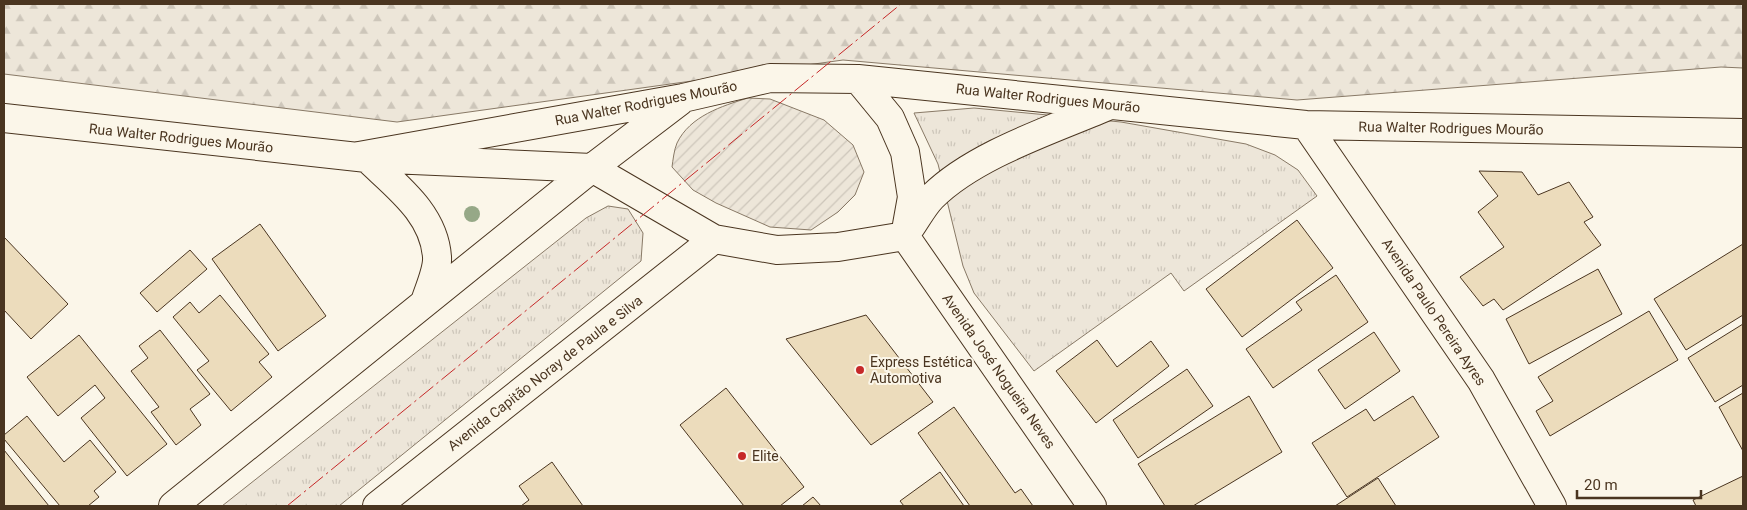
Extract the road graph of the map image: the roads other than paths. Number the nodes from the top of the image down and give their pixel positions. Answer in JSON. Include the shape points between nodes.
{"nodes":[{"id":1,"x":858,"y":79,"type":"junction"},
{"id":2,"x":683,"y":98,"type":"junction"},
{"id":3,"x":1111,"y":105,"type":"junction"},
{"id":4,"x":16,"y":120,"type":"edge"},
{"id":5,"x":1306,"y":125,"type":"junction"},
{"id":6,"x":1743,"y":133,"type":"edge"},
{"id":7,"x":4,"y":141,"type":"edge"},
{"id":8,"x":363,"y":157,"type":"junction"},
{"id":9,"x":592,"y":168,"type":"junction"},
{"id":10,"x":905,"y":236,"type":"junction"},
{"id":11,"x":714,"y":239,"type":"junction"},
{"id":12,"x":425,"y":302,"type":"junction"},
{"id":13,"x":173,"y":506,"type":"edge"},
{"id":14,"x":376,"y":506,"type":"edge"},
{"id":15,"x":1092,"y":506,"type":"edge"},
{"id":16,"x":1552,"y":506,"type":"edge"}],
"edges":[{"from":1,"to":2,"type":"street","name":"Rua Walter Rodrigues Mourão","via":[[770,78]]},
{"from":1,"to":3,"type":"street","name":"Rua Walter Rodrigues Mourão"},
{"from":1,"to":10,"type":"street","via":[[890,118],[905,152],[912,197]]},
{"from":2,"to":8,"type":"street","name":"Rua Walter Rodrigues Mourão"},
{"from":2,"to":9,"type":"street"},
{"from":3,"to":5,"type":"street","name":"Rua Walter Rodrigues Mourão"},
{"from":3,"to":10,"type":"street","via":[[1023,141],[949,182],[931,198]]},
{"from":4,"to":7,"type":"street"},
{"from":4,"to":8,"type":"street","name":"Rua Walter Rodrigues Mourão"},
{"from":5,"to":6,"type":"street","name":"Rua Walter Rodrigues Mourão"},
{"from":5,"to":16,"type":"street","name":"Avenida Paulo Pereira Ayres","via":[[1482,380]]},
{"from":8,"to":9,"type":"street","name":"Rua Walter Rodrigues Mourão"},
{"from":8,"to":12,"type":"street","via":[[413,201],[431,229],[437,258]]},
{"from":9,"to":11,"type":"street","name":"Rua Walter Rodrigues Mourão"},
{"from":9,"to":12,"type":"street"},
{"from":10,"to":11,"type":"street","via":[[838,247],[777,250]]},
{"from":10,"to":15,"type":"street","name":"Avenida José Nogueira Neves"},
{"from":11,"to":14,"type":"street","name":"Avenida Capitão Noray de Paula e Silva"},
{"from":12,"to":13,"type":"street"}]}
